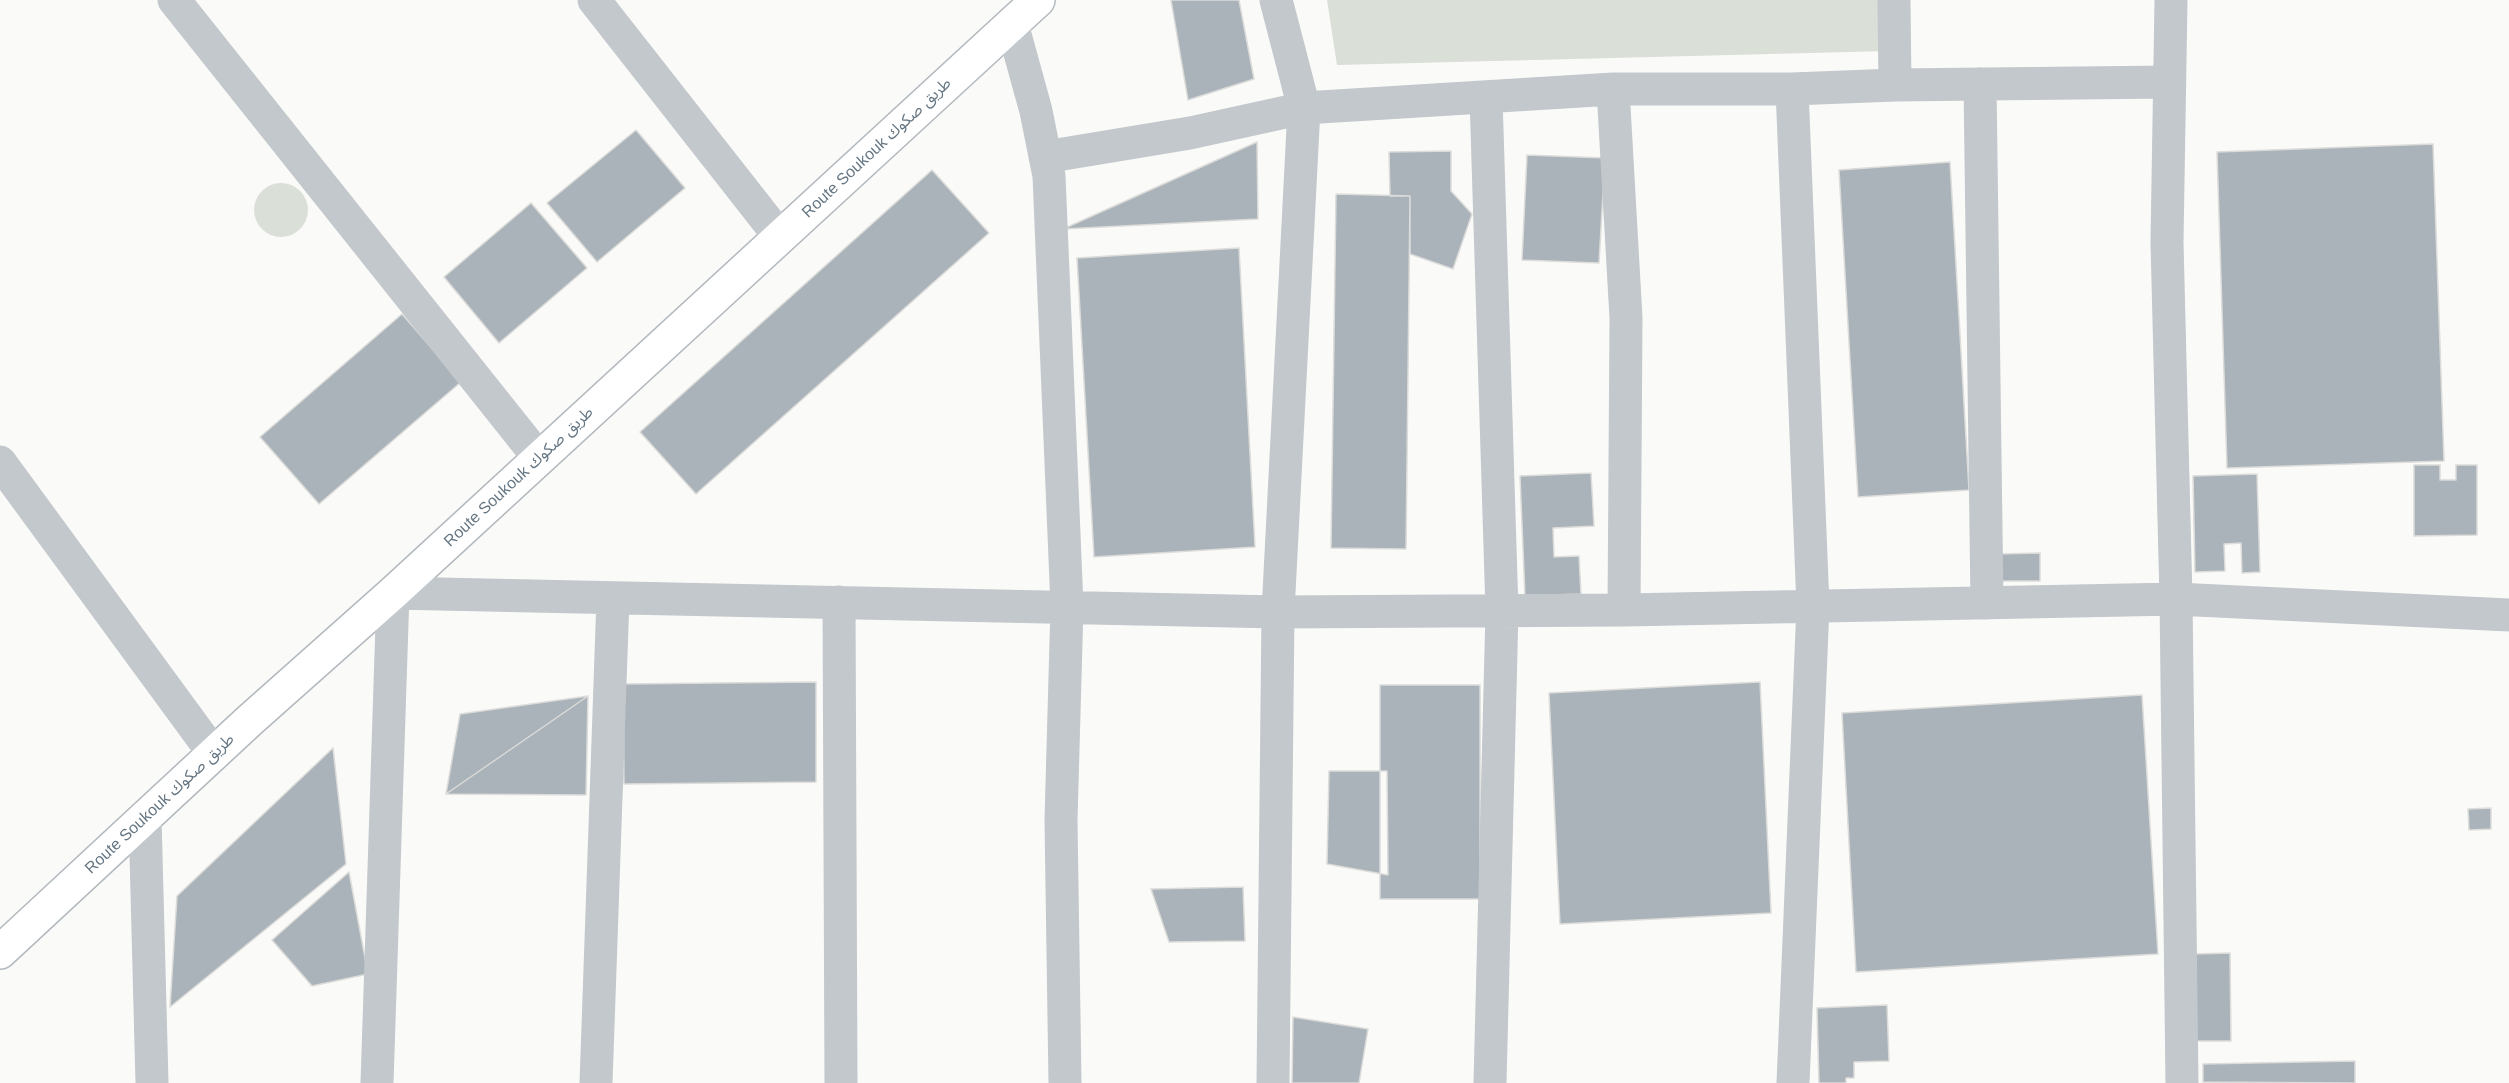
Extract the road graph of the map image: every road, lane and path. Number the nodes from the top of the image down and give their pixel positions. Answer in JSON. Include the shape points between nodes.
{"nodes":[{"id":1,"x":174,"y":0,"type":"edge"},
{"id":2,"x":594,"y":0,"type":"edge"},
{"id":3,"x":1038,"y":0,"type":"edge"},
{"id":4,"x":1276,"y":0,"type":"edge"},
{"id":5,"x":1894,"y":0,"type":"edge"},
{"id":6,"x":2171,"y":0,"type":"edge"},
{"id":7,"x":1012,"y":24,"type":"junction"},
{"id":8,"x":2169,"y":82,"type":"junction"},
{"id":9,"x":1980,"y":84,"type":"junction"},
{"id":10,"x":1895,"y":85,"type":"junction"},
{"id":11,"x":1792,"y":89,"type":"junction"},
{"id":12,"x":1613,"y":90,"type":"junction"},
{"id":13,"x":1486,"y":97,"type":"junction"},
{"id":14,"x":1304,"y":108,"type":"junction"},
{"id":15,"x":1045,"y":158,"type":"junction"},
{"id":16,"x":780,"y":237,"type":"junction"},
{"id":17,"x":539,"y":458,"type":"junction"},
{"id":18,"x":0,"y":462,"type":"edge"},
{"id":19,"x":393,"y":593,"type":"junction"},
{"id":20,"x":613,"y":598,"type":"junction"},
{"id":21,"x":2176,"y":599,"type":"junction"},
{"id":22,"x":839,"y":602,"type":"junction"},
{"id":23,"x":1987,"y":603,"type":"junction"},
{"id":24,"x":1067,"y":606,"type":"junction"},
{"id":25,"x":1814,"y":606,"type":"junction"},
{"id":26,"x":1624,"y":610,"type":"junction"},
{"id":27,"x":1502,"y":611,"type":"junction"},
{"id":28,"x":1278,"y":612,"type":"junction"},
{"id":29,"x":2509,"y":615,"type":"edge"},
{"id":30,"x":214,"y":754,"type":"junction"},
{"id":31,"x":145,"y":817,"type":"junction"},
{"id":32,"x":0,"y":952,"type":"edge"},
{"id":33,"x":152,"y":1083,"type":"edge"},
{"id":34,"x":377,"y":1083,"type":"edge"},
{"id":35,"x":596,"y":1083,"type":"edge"},
{"id":36,"x":841,"y":1083,"type":"edge"},
{"id":37,"x":1065,"y":1083,"type":"edge"},
{"id":38,"x":1273,"y":1083,"type":"edge"},
{"id":39,"x":1490,"y":1083,"type":"edge"},
{"id":40,"x":1793,"y":1083,"type":"edge"},
{"id":41,"x":2182,"y":1083,"type":"edge"}],
"edges":[{"from":1,"to":17,"type":"street"},
{"from":2,"to":16,"type":"street"},
{"from":3,"to":7,"type":"street","name":"Route Soukouk طريق صكوك"},
{"from":4,"to":14,"type":"street"},
{"from":5,"to":10,"type":"street"},
{"from":6,"to":8,"type":"street"},
{"from":7,"to":15,"type":"street"},
{"from":7,"to":16,"type":"street","name":"Route Soukouk طريق صكوك"},
{"from":8,"to":9,"type":"street"},
{"from":8,"to":21,"type":"street","via":[[2168,242]]},
{"from":9,"to":10,"type":"street"},
{"from":9,"to":23,"type":"street"},
{"from":10,"to":11,"type":"street"},
{"from":11,"to":12,"type":"street"},
{"from":11,"to":25,"type":"street"},
{"from":12,"to":13,"type":"street"},
{"from":12,"to":26,"type":"street","via":[[1626,318]]},
{"from":13,"to":14,"type":"street"},
{"from":13,"to":27,"type":"street"},
{"from":14,"to":15,"type":"street"},
{"from":14,"to":28,"type":"street"},
{"from":15,"to":24,"type":"street","via":[[1049,176]]},
{"from":16,"to":17,"type":"street","name":"Route Soukouk طريق صكوك"},
{"from":17,"to":19,"type":"street","name":"Route Soukouk طريق صكوك"},
{"from":18,"to":30,"type":"street"},
{"from":19,"to":20,"type":"street"},
{"from":19,"to":30,"type":"street","name":"Route Soukouk طريق صكوك"},
{"from":19,"to":34,"type":"street"},
{"from":20,"to":22,"type":"street"},
{"from":20,"to":35,"type":"street"},
{"from":21,"to":23,"type":"street"},
{"from":21,"to":29,"type":"street"},
{"from":21,"to":41,"type":"street"},
{"from":22,"to":24,"type":"street"},
{"from":22,"to":36,"type":"street"},
{"from":23,"to":25,"type":"street"},
{"from":24,"to":28,"type":"street"},
{"from":24,"to":37,"type":"street","via":[[1061,820]]},
{"from":25,"to":26,"type":"street"},
{"from":25,"to":40,"type":"street"},
{"from":26,"to":27,"type":"street"},
{"from":27,"to":28,"type":"street"},
{"from":27,"to":39,"type":"street"},
{"from":28,"to":38,"type":"street"},
{"from":30,"to":31,"type":"street","name":"Route Soukouk طريق صكوك"},
{"from":31,"to":32,"type":"street","name":"Route Soukouk طريق صكوك"},
{"from":31,"to":33,"type":"street"}]}
